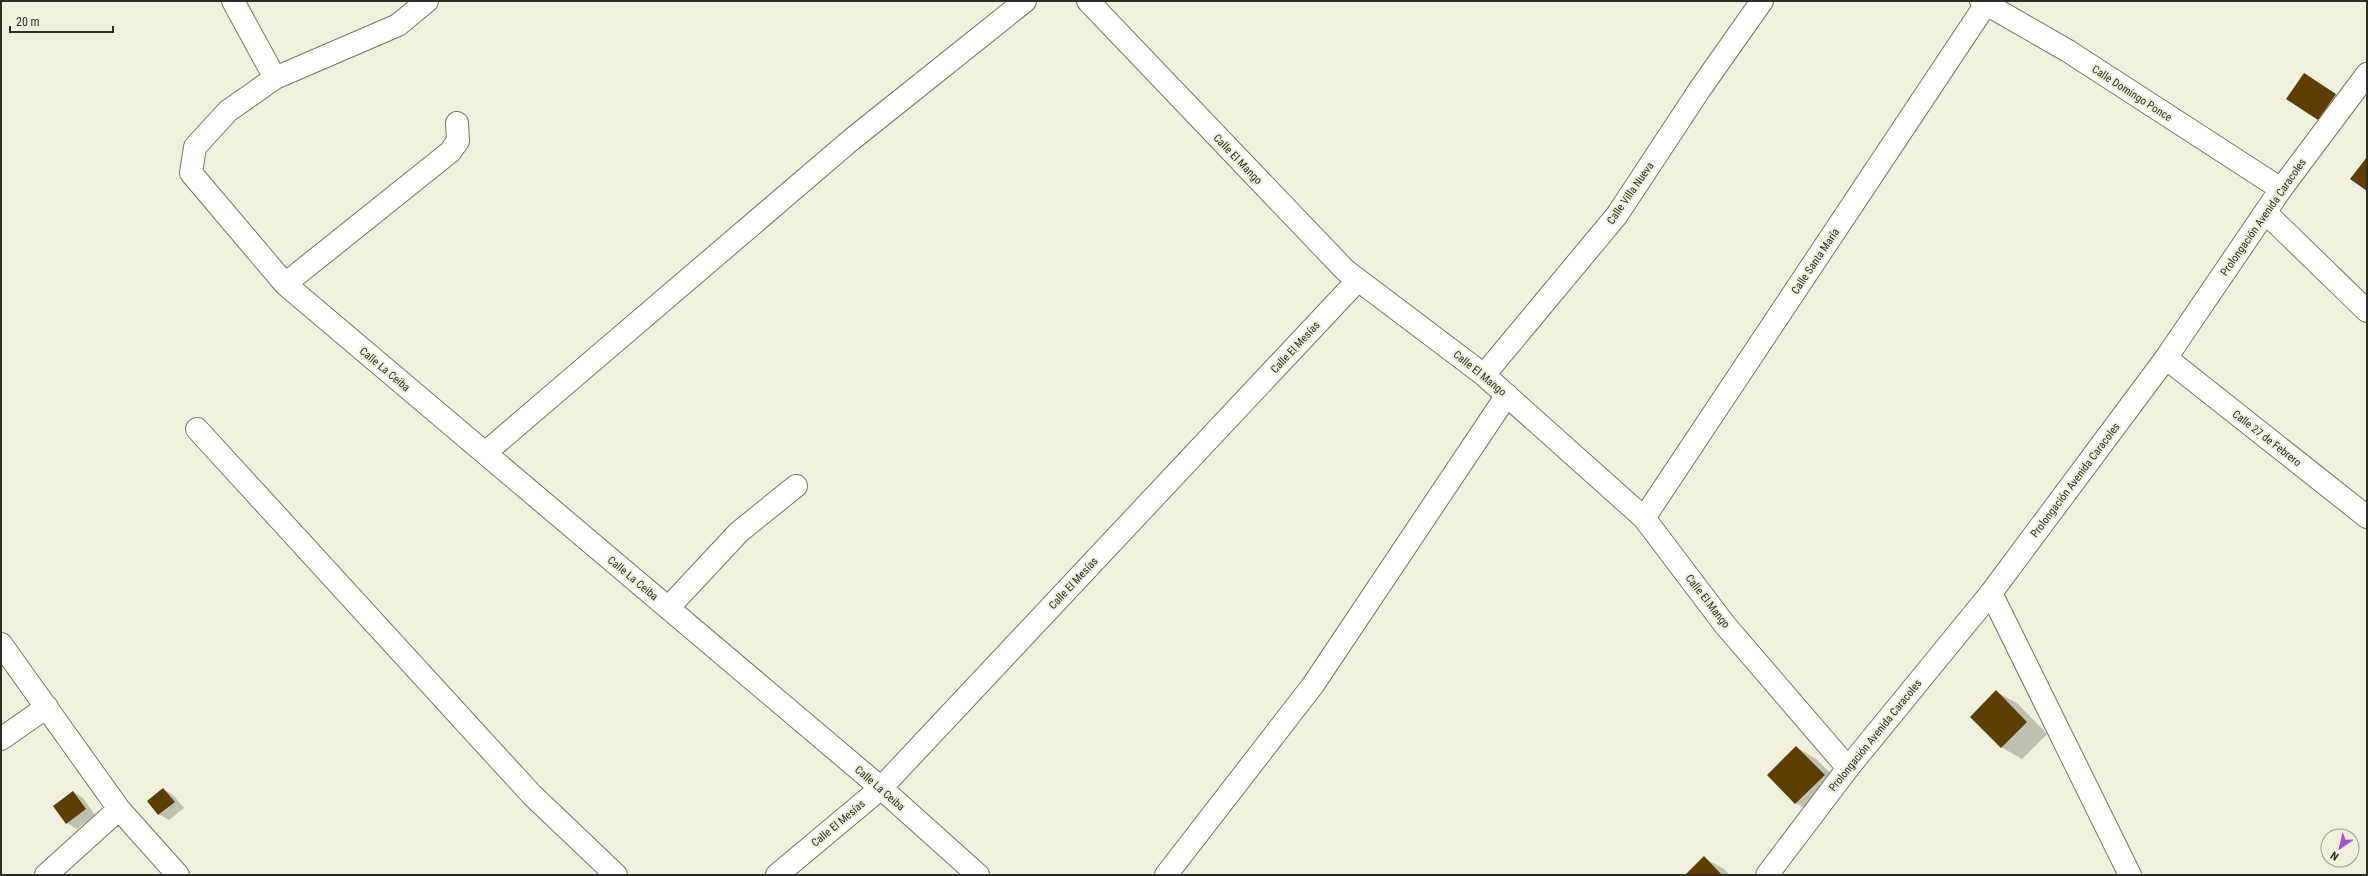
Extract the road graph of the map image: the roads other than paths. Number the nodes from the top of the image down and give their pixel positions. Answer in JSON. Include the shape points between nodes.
{"nodes":[{"id":1,"x":233,"y":1,"type":"edge"},
{"id":2,"x":427,"y":1,"type":"edge"},
{"id":3,"x":1025,"y":1,"type":"edge"},
{"id":4,"x":1088,"y":1,"type":"edge"},
{"id":5,"x":1762,"y":1,"type":"edge"},
{"id":6,"x":1985,"y":2,"type":"edge"},
{"id":7,"x":2367,"y":74,"type":"edge"},
{"id":8,"x":275,"y":78,"type":"junction"},
{"id":9,"x":457,"y":123,"type":"dead end"},
{"id":10,"x":2281,"y":189,"type":"junction"},
{"id":11,"x":2266,"y":212,"type":"junction"},
{"id":12,"x":1358,"y":280,"type":"junction"},
{"id":13,"x":285,"y":284,"type":"junction"},
{"id":14,"x":2367,"y":311,"type":"edge"},
{"id":15,"x":2166,"y":358,"type":"junction"},
{"id":16,"x":1484,"y":375,"type":"junction"},
{"id":17,"x":1507,"y":396,"type":"junction"},
{"id":18,"x":197,"y":429,"type":"dead end"},
{"id":19,"x":485,"y":453,"type":"junction"},
{"id":20,"x":796,"y":486,"type":"dead end"},
{"id":21,"x":2367,"y":517,"type":"edge"},
{"id":22,"x":1644,"y":518,"type":"junction"},
{"id":23,"x":1991,"y":593,"type":"junction"},
{"id":24,"x":668,"y":608,"type":"junction"},
{"id":25,"x":1,"y":644,"type":"edge"},
{"id":26,"x":47,"y":707,"type":"junction"},
{"id":27,"x":1,"y":739,"type":"edge"},
{"id":28,"x":1848,"y":768,"type":"junction"},
{"id":29,"x":881,"y":788,"type":"junction"},
{"id":30,"x":119,"y":809,"type":"junction"},
{"id":31,"x":46,"y":875,"type":"edge"},
{"id":32,"x":178,"y":875,"type":"edge"},
{"id":33,"x":616,"y":875,"type":"edge"},
{"id":34,"x":777,"y":875,"type":"edge"},
{"id":35,"x":978,"y":875,"type":"edge"},
{"id":36,"x":1166,"y":875,"type":"edge"},
{"id":37,"x":1767,"y":875,"type":"edge"},
{"id":38,"x":2130,"y":875,"type":"edge"}],
"edges":[{"from":1,"to":8,"type":"street"},
{"from":2,"to":8,"type":"street","name":"Calle La Ceiba","via":[[398,25]]},
{"from":3,"to":19,"type":"street","via":[[851,140]]},
{"from":4,"to":12,"type":"street","name":"Calle El Mango","via":[[1345,270]]},
{"from":5,"to":16,"type":"street","name":"Calle Villa Nueva","via":[[1617,215]]},
{"from":6,"to":10,"type":"street","name":"Calle Domingo Ponce","via":[[2068,51]]},
{"from":6,"to":22,"type":"street","name":"Calle Santa María"},
{"from":7,"to":10,"type":"street","name":"Prolongación Avenida Caracoles"},
{"from":8,"to":13,"type":"street","name":"Calle La Ceiba","via":[[228,111],[195,147],[191,173]]},
{"from":9,"to":13,"type":"street","via":[[458,141],[450,152]]},
{"from":10,"to":11,"type":"street","name":"Prolongación Avenida Caracoles"},
{"from":11,"to":14,"type":"street"},
{"from":11,"to":15,"type":"street","name":"Prolongación Avenida Caracoles"},
{"from":12,"to":16,"type":"street","name":"Calle El Mango"},
{"from":12,"to":29,"type":"street","name":"Calle El Mesías"},
{"from":13,"to":19,"type":"street","name":"Calle La Ceiba"},
{"from":15,"to":21,"type":"street","name":"Calle 27 de Febrero"},
{"from":15,"to":23,"type":"street","name":"Prolongación Avenida Caracoles"},
{"from":16,"to":17,"type":"street","name":"Calle El Mango"},
{"from":17,"to":22,"type":"street","name":"Calle El Mango"},
{"from":17,"to":36,"type":"street","via":[[1313,685]]},
{"from":18,"to":33,"type":"street","via":[[532,795]]},
{"from":19,"to":24,"type":"street","name":"Calle La Ceiba"},
{"from":20,"to":24,"type":"street","via":[[739,532]]},
{"from":22,"to":28,"type":"street","name":"Calle El Mango","via":[[1725,625]]},
{"from":23,"to":28,"type":"street","name":"Prolongación Avenida Caracoles"},
{"from":23,"to":38,"type":"street"},
{"from":24,"to":29,"type":"street","name":"Calle La Ceiba"},
{"from":25,"to":26,"type":"street"},
{"from":26,"to":27,"type":"street"},
{"from":26,"to":30,"type":"street"},
{"from":28,"to":37,"type":"street","name":"Prolongación Avenida Caracoles"},
{"from":29,"to":34,"type":"street","name":"Calle El Mesías"},
{"from":29,"to":35,"type":"street","name":"Calle La Ceiba"},
{"from":30,"to":31,"type":"street"},
{"from":30,"to":32,"type":"street"}]}
